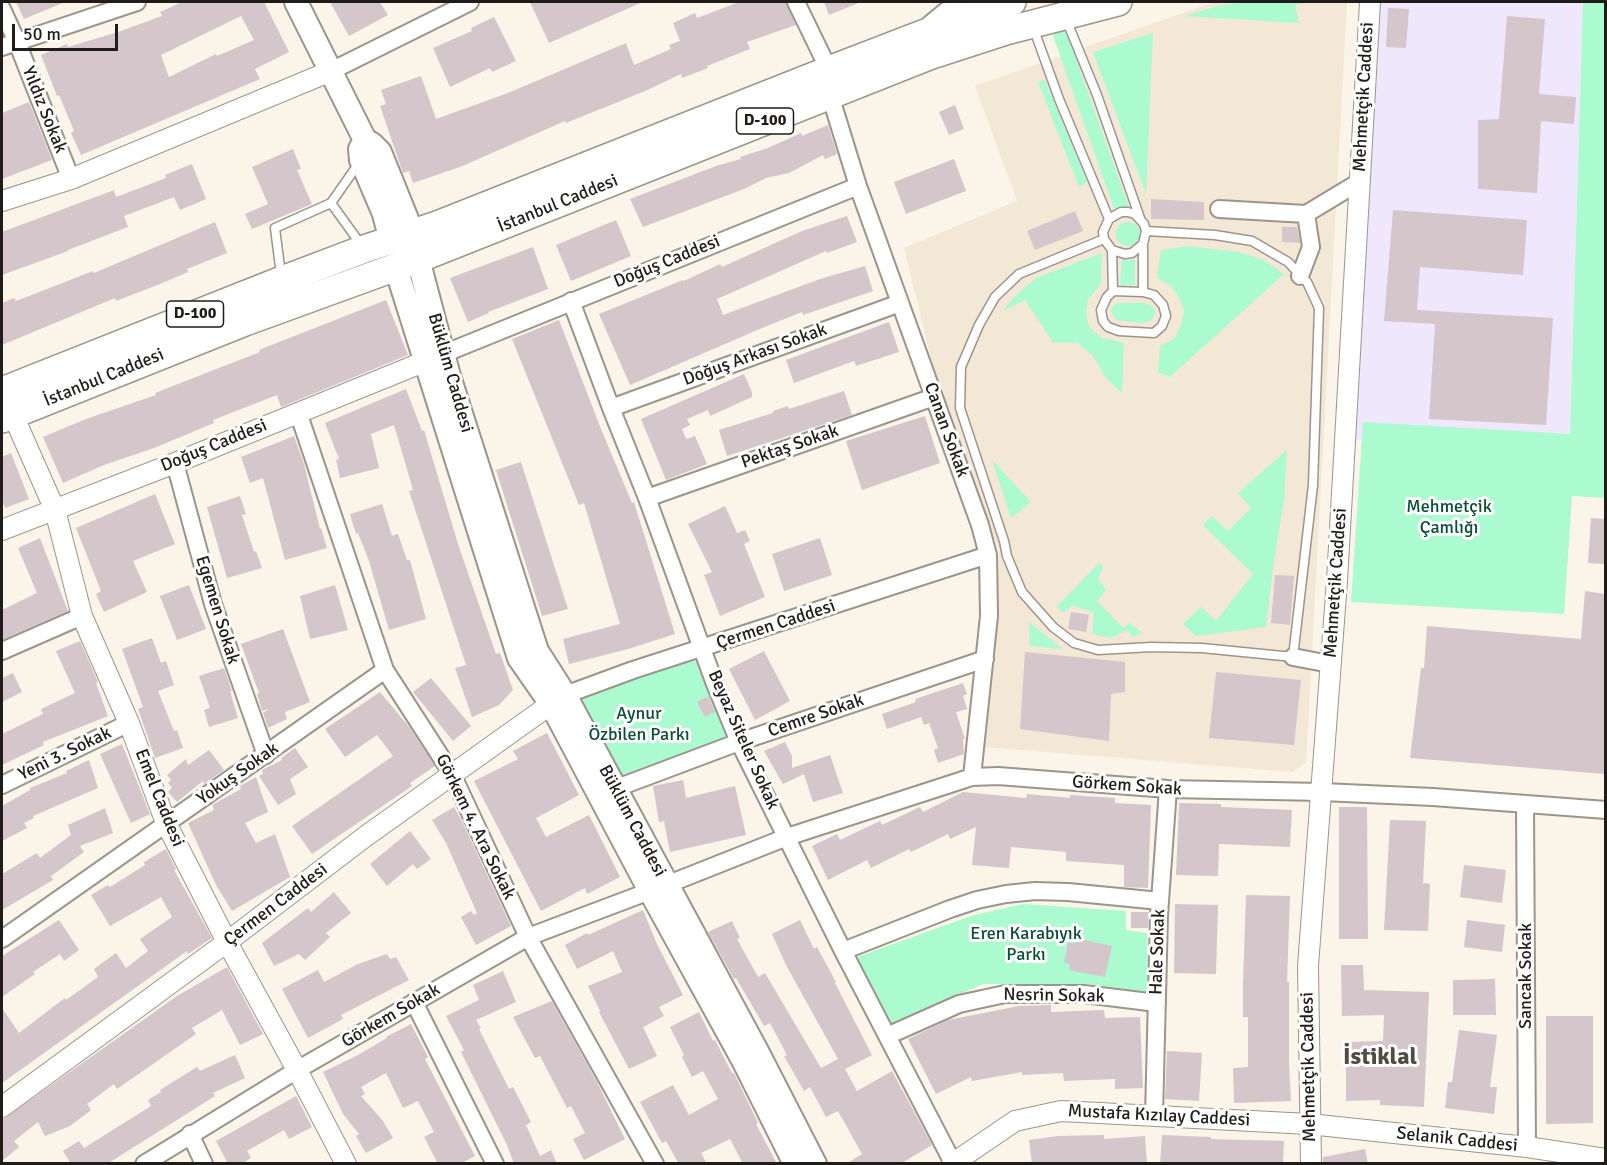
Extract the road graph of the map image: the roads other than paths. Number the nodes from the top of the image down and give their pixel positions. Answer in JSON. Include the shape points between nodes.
{"nodes":[{"id":1,"x":137,"y":2,"type":"edge"},
{"id":2,"x":296,"y":2,"type":"edge"},
{"id":3,"x":470,"y":2,"type":"edge"},
{"id":4,"x":796,"y":2,"type":"edge"},
{"id":5,"x":957,"y":2,"type":"edge"},
{"id":6,"x":1012,"y":2,"type":"edge"},
{"id":7,"x":1118,"y":2,"type":"edge"},
{"id":8,"x":1370,"y":2,"type":"edge"},
{"id":9,"x":2,"y":9,"type":"edge"},
{"id":10,"x":1064,"y":15,"type":"junction"},
{"id":11,"x":1032,"y":24,"type":"junction"},
{"id":12,"x":913,"y":38,"type":"junction"},
{"id":13,"x":9,"y":44,"type":"edge"},
{"id":14,"x":331,"y":71,"type":"junction"},
{"id":15,"x":830,"y":83,"type":"junction"},
{"id":16,"x":363,"y":150,"type":"junction"},
{"id":17,"x":71,"y":179,"type":"junction"},
{"id":18,"x":1359,"y":182,"type":"junction"},
{"id":19,"x":858,"y":186,"type":"junction"},
{"id":20,"x":2,"y":201,"type":"edge"},
{"id":21,"x":331,"y":203,"type":"junction"},
{"id":22,"x":1219,"y":209,"type":"dead end"},
{"id":23,"x":1306,"y":214,"type":"junction"},
{"id":24,"x":1140,"y":218,"type":"junction"},
{"id":25,"x":1108,"y":219,"type":"junction"},
{"id":26,"x":1146,"y":231,"type":"junction"},
{"id":27,"x":1104,"y":239,"type":"junction"},
{"id":28,"x":1143,"y":244,"type":"junction"},
{"id":29,"x":364,"y":249,"type":"junction"},
{"id":30,"x":404,"y":250,"type":"junction"},
{"id":31,"x":1112,"y":250,"type":"junction"},
{"id":32,"x":1300,"y":276,"type":"junction"},
{"id":33,"x":282,"y":280,"type":"junction"},
{"id":34,"x":1113,"y":291,"type":"junction"},
{"id":35,"x":1143,"y":292,"type":"junction"},
{"id":36,"x":571,"y":301,"type":"junction"},
{"id":37,"x":900,"y":303,"type":"junction"},
{"id":38,"x":434,"y":358,"type":"junction"},
{"id":39,"x":2,"y":391,"type":"edge"},
{"id":40,"x":933,"y":397,"type":"junction"},
{"id":41,"x":611,"y":408,"type":"junction"},
{"id":42,"x":298,"y":412,"type":"junction"},
{"id":43,"x":7,"y":417,"type":"edge"},
{"id":44,"x":175,"y":463,"type":"junction"},
{"id":45,"x":647,"y":498,"type":"junction"},
{"id":46,"x":55,"y":510,"type":"junction"},
{"id":47,"x":2,"y":530,"type":"edge"},
{"id":48,"x":988,"y":555,"type":"junction"},
{"id":49,"x":82,"y":616,"type":"junction"},
{"id":50,"x":702,"y":649,"type":"junction"},
{"id":51,"x":2,"y":651,"type":"edge"},
{"id":52,"x":1293,"y":657,"type":"junction"},
{"id":53,"x":985,"y":659,"type":"junction"},
{"id":54,"x":1330,"y":664,"type":"junction"},
{"id":55,"x":385,"y":670,"type":"junction"},
{"id":56,"x":558,"y":700,"type":"junction"},
{"id":57,"x":129,"y":723,"type":"junction"},
{"id":58,"x":740,"y":742,"type":"junction"},
{"id":59,"x":266,"y":754,"type":"junction"},
{"id":60,"x":452,"y":774,"type":"junction"},
{"id":61,"x":972,"y":777,"type":"junction"},
{"id":62,"x":2,"y":785,"type":"edge"},
{"id":63,"x":614,"y":789,"type":"junction"},
{"id":64,"x":1168,"y":789,"type":"junction"},
{"id":65,"x":1322,"y":792,"type":"junction"},
{"id":66,"x":1525,"y":805,"type":"junction"},
{"id":67,"x":1605,"y":810,"type":"edge"},
{"id":68,"x":166,"y":824,"type":"junction"},
{"id":69,"x":787,"y":837,"type":"junction"},
{"id":70,"x":658,"y":888,"type":"junction"},
{"id":71,"x":1160,"y":901,"type":"junction"},
{"id":72,"x":528,"y":937,"type":"junction"},
{"id":73,"x":2,"y":939,"type":"edge"},
{"id":74,"x":227,"y":942,"type":"junction"},
{"id":75,"x":843,"y":951,"type":"junction"},
{"id":76,"x":414,"y":1002,"type":"junction"},
{"id":77,"x":1157,"y":1003,"type":"junction"},
{"id":78,"x":887,"y":1036,"type":"junction"},
{"id":79,"x":297,"y":1070,"type":"junction"},
{"id":80,"x":2,"y":1107,"type":"edge"},
{"id":81,"x":1154,"y":1116,"type":"junction"},
{"id":82,"x":1309,"y":1124,"type":"junction"},
{"id":83,"x":190,"y":1134,"type":"junction"},
{"id":84,"x":1527,"y":1147,"type":"junction"},
{"id":85,"x":1605,"y":1159,"type":"edge"},
{"id":86,"x":952,"y":1163,"type":"edge"},
{"id":87,"x":144,"y":1164,"type":"edge"},
{"id":88,"x":204,"y":1164,"type":"edge"},
{"id":89,"x":346,"y":1164,"type":"edge"},
{"id":90,"x":495,"y":1164,"type":"edge"},
{"id":91,"x":655,"y":1164,"type":"edge"},
{"id":92,"x":795,"y":1164,"type":"edge"},
{"id":93,"x":815,"y":1164,"type":"edge"},
{"id":94,"x":1311,"y":1164,"type":"edge"}],
"edges":[{"from":1,"to":13,"type":"street"},
{"from":2,"to":14,"type":"main road","name":"Büklüm Caddesi"},
{"from":3,"to":14,"type":"street"},
{"from":4,"to":15,"type":"street","name":"Canan Sokak"},
{"from":5,"to":12,"type":"street"},
{"from":6,"to":12,"type":"highway","name":"İstanbul Caddesi","number":"D-100"},
{"from":7,"to":10,"type":"highway","name":"İstanbul Caddesi","number":"D-100"},
{"from":8,"to":18,"type":"street","name":"Mehmetçik Caddesi"},
{"from":9,"to":13,"type":"street","name":"Yıldız Sokak"},
{"from":10,"to":11,"type":"highway","name":"İstanbul Caddesi","number":"D-100"},
{"from":10,"to":24,"type":"lane"},
{"from":11,"to":15,"type":"highway","name":"İstanbul Caddesi","number":"D-100"},
{"from":11,"to":25,"type":"lane"},
{"from":12,"to":15,"type":"highway","name":"İstanbul Caddesi","number":"D-100"},
{"from":13,"to":17,"type":"street","name":"Yıldız Sokak"},
{"from":14,"to":16,"type":"main road","name":"Büklüm Caddesi"},
{"from":14,"to":17,"type":"street"},
{"from":15,"to":19,"type":"street","name":"Canan Sokak"},
{"from":15,"to":30,"type":"highway","name":"İstanbul Caddesi","number":"D-100"},
{"from":16,"to":21,"type":"lane"},
{"from":16,"to":30,"type":"main road","name":"Büklüm Caddesi","via":[[384,214]]},
{"from":17,"to":20,"type":"street"},
{"from":18,"to":23,"type":"street"},
{"from":18,"to":54,"type":"street","name":"Mehmetçik Caddesi"},
{"from":19,"to":36,"type":"street","name":"Doğuş Caddesi"},
{"from":19,"to":37,"type":"street","name":"Canan Sokak"},
{"from":21,"to":29,"type":"lane"},
{"from":21,"to":33,"type":"lane","via":[[275,228]]},
{"from":22,"to":23,"type":"street"},
{"from":23,"to":32,"type":"street","via":[[1311,246]]},
{"from":24,"to":25,"type":"lane","via":[[1121,212]]},
{"from":24,"to":26,"type":"lane"},
{"from":25,"to":27,"type":"lane"},
{"from":26,"to":28,"type":"lane"},
{"from":26,"to":32,"type":"lane","via":[[1215,235],[1252,242],[1288,262]]},
{"from":27,"to":31,"type":"lane"},
{"from":27,"to":52,"type":"lane","via":[[1019,274],[995,297],[961,367],[960,408],[1022,592],[1053,627],[1074,643],[1098,650],[1202,648]]},
{"from":28,"to":31,"type":"lane","via":[[1132,253]]},
{"from":28,"to":35,"type":"lane"},
{"from":29,"to":30,"type":"highway","name":"İstanbul Caddesi","number":"D-100"},
{"from":29,"to":33,"type":"highway","name":"İstanbul Caddesi","number":"D-100"},
{"from":30,"to":38,"type":"main road","name":"Büklüm Caddesi"},
{"from":30,"to":43,"type":"highway","name":"İstanbul Caddesi","number":"D-100","via":[[245,322]]},
{"from":31,"to":34,"type":"lane"},
{"from":32,"to":52,"type":"lane","via":[[1319,308],[1313,485]]},
{"from":33,"to":39,"type":"highway","name":"İstanbul Caddesi","number":"D-100"},
{"from":34,"to":35,"type":"lane"},
{"from":34,"to":35,"type":"lane","via":[[1101,310],[1108,327],[1154,333],[1166,316],[1163,305]]},
{"from":36,"to":38,"type":"street","name":"Doğuş Caddesi"},
{"from":36,"to":41,"type":"street","name":"Beyaz Siteler Sokak"},
{"from":37,"to":40,"type":"street","name":"Canan Sokak"},
{"from":37,"to":41,"type":"street","name":"Doğuş Arkası Sokak"},
{"from":38,"to":42,"type":"street","name":"Doğuş Caddesi"},
{"from":38,"to":56,"type":"main road","name":"Büklüm Caddesi","via":[[519,658]]},
{"from":40,"to":45,"type":"street","name":"Pektaş Sokak"},
{"from":40,"to":48,"type":"street","name":"Canan Sokak"},
{"from":41,"to":45,"type":"street","name":"Beyaz Siteler Sokak"},
{"from":42,"to":44,"type":"street","name":"Doğuş Caddesi"},
{"from":42,"to":55,"type":"street","name":"Görkem 4. Ara Sokak"},
{"from":43,"to":46,"type":"street","name":"Emel Caddesi"},
{"from":44,"to":46,"type":"street","name":"Doğuş Caddesi"},
{"from":44,"to":59,"type":"street","name":"Egemen Sokak","via":[[213,604]]},
{"from":45,"to":50,"type":"street","name":"Beyaz Siteler Sokak"},
{"from":46,"to":47,"type":"street","name":"Doğuş Caddesi"},
{"from":46,"to":49,"type":"street","name":"Emel Caddesi"},
{"from":48,"to":50,"type":"street","name":"Çermen Caddesi"},
{"from":48,"to":53,"type":"street","name":"Canan Sokak"},
{"from":49,"to":51,"type":"street"},
{"from":49,"to":57,"type":"street","name":"Emel Caddesi"},
{"from":50,"to":56,"type":"street","name":"Çermen Caddesi"},
{"from":50,"to":58,"type":"street","name":"Beyaz Siteler Sokak"},
{"from":52,"to":54,"type":"street"},
{"from":53,"to":58,"type":"street","name":"Cemre Sokak"},
{"from":53,"to":61,"type":"street","name":"Canan Sokak"},
{"from":54,"to":65,"type":"street","name":"Mehmetçik Caddesi"},
{"from":55,"to":59,"type":"street","name":"Yokuş Sokak"},
{"from":55,"to":60,"type":"street","name":"Görkem 4. Ara Sokak"},
{"from":56,"to":60,"type":"street","name":"Çermen Caddesi"},
{"from":56,"to":63,"type":"main road","name":"Büklüm Caddesi"},
{"from":56,"to":70,"type":"main road","name":"Büklüm Caddesi"},
{"from":57,"to":62,"type":"street","name":"Yeni 3. Sokak"},
{"from":57,"to":68,"type":"street","name":"Emel Caddesi"},
{"from":58,"to":63,"type":"street","name":"Cemre Sokak"},
{"from":58,"to":69,"type":"street","name":"Beyaz Siteler Sokak"},
{"from":59,"to":68,"type":"street","name":"Yokuş Sokak"},
{"from":60,"to":72,"type":"street","name":"Görkem 4. Ara Sokak"},
{"from":60,"to":74,"type":"street","name":"Çermen Caddesi"},
{"from":61,"to":64,"type":"street","name":"Görkem Sokak"},
{"from":61,"to":69,"type":"street","name":"Görkem Sokak"},
{"from":63,"to":70,"type":"main road","name":"Büklüm Caddesi"},
{"from":64,"to":65,"type":"street","name":"Görkem Sokak"},
{"from":64,"to":71,"type":"street","name":"Hale Sokak"},
{"from":65,"to":66,"type":"street","name":"Görkem Sokak"},
{"from":65,"to":82,"type":"street","name":"Mehmetçik Caddesi","via":[[1308,966]]},
{"from":66,"to":67,"type":"street","name":"Görkem Sokak"},
{"from":66,"to":84,"type":"street","name":"Sancak Sokak"},
{"from":68,"to":73,"type":"street","name":"Yokuş Sokak"},
{"from":68,"to":74,"type":"street","name":"Emel Caddesi"},
{"from":69,"to":70,"type":"street","name":"Görkem Sokak"},
{"from":69,"to":75,"type":"street","name":"Beyaz Siteler Sokak"},
{"from":70,"to":72,"type":"street","name":"Görkem Sokak"},
{"from":70,"to":92,"type":"main road","name":"Büklüm Caddesi"},
{"from":70,"to":93,"type":"main road","name":"Büklüm Caddesi","via":[[758,1053]]},
{"from":71,"to":75,"type":"street","via":[[1068,892],[1006,894],[950,909]]},
{"from":71,"to":77,"type":"street","name":"Hale Sokak"},
{"from":72,"to":76,"type":"street","name":"Görkem Sokak"},
{"from":72,"to":91,"type":"street","name":"Görkem 4. Ara Sokak"},
{"from":74,"to":79,"type":"street","name":"Emel Caddesi"},
{"from":74,"to":80,"type":"street","name":"Çermen Caddesi"},
{"from":75,"to":78,"type":"street","name":"Beyaz Siteler Sokak"},
{"from":76,"to":79,"type":"street","name":"Görkem Sokak"},
{"from":76,"to":90,"type":"street"},
{"from":77,"to":78,"type":"street","name":"Nesrin Sokak","via":[[1084,994],[1005,994],[959,1005]]},
{"from":77,"to":81,"type":"street","name":"Hale Sokak"},
{"from":78,"to":86,"type":"street","name":"Beyaz Siteler Sokak"},
{"from":79,"to":83,"type":"street","name":"Görkem Sokak"},
{"from":79,"to":89,"type":"street","name":"Emel Caddesi"},
{"from":81,"to":82,"type":"street","name":"Mustafa Kızılay Caddesi"},
{"from":81,"to":86,"type":"street","name":"Mustafa Kızılay Caddesi","via":[[1061,1111],[1015,1121]]},
{"from":82,"to":84,"type":"street","name":"Selanik Caddesi"},
{"from":82,"to":94,"type":"street","name":"Mehmetçik Caddesi"},
{"from":83,"to":87,"type":"street","name":"Görkem Sokak"},
{"from":83,"to":88,"type":"street"},
{"from":84,"to":85,"type":"street","name":"Selanik Caddesi"}]}
